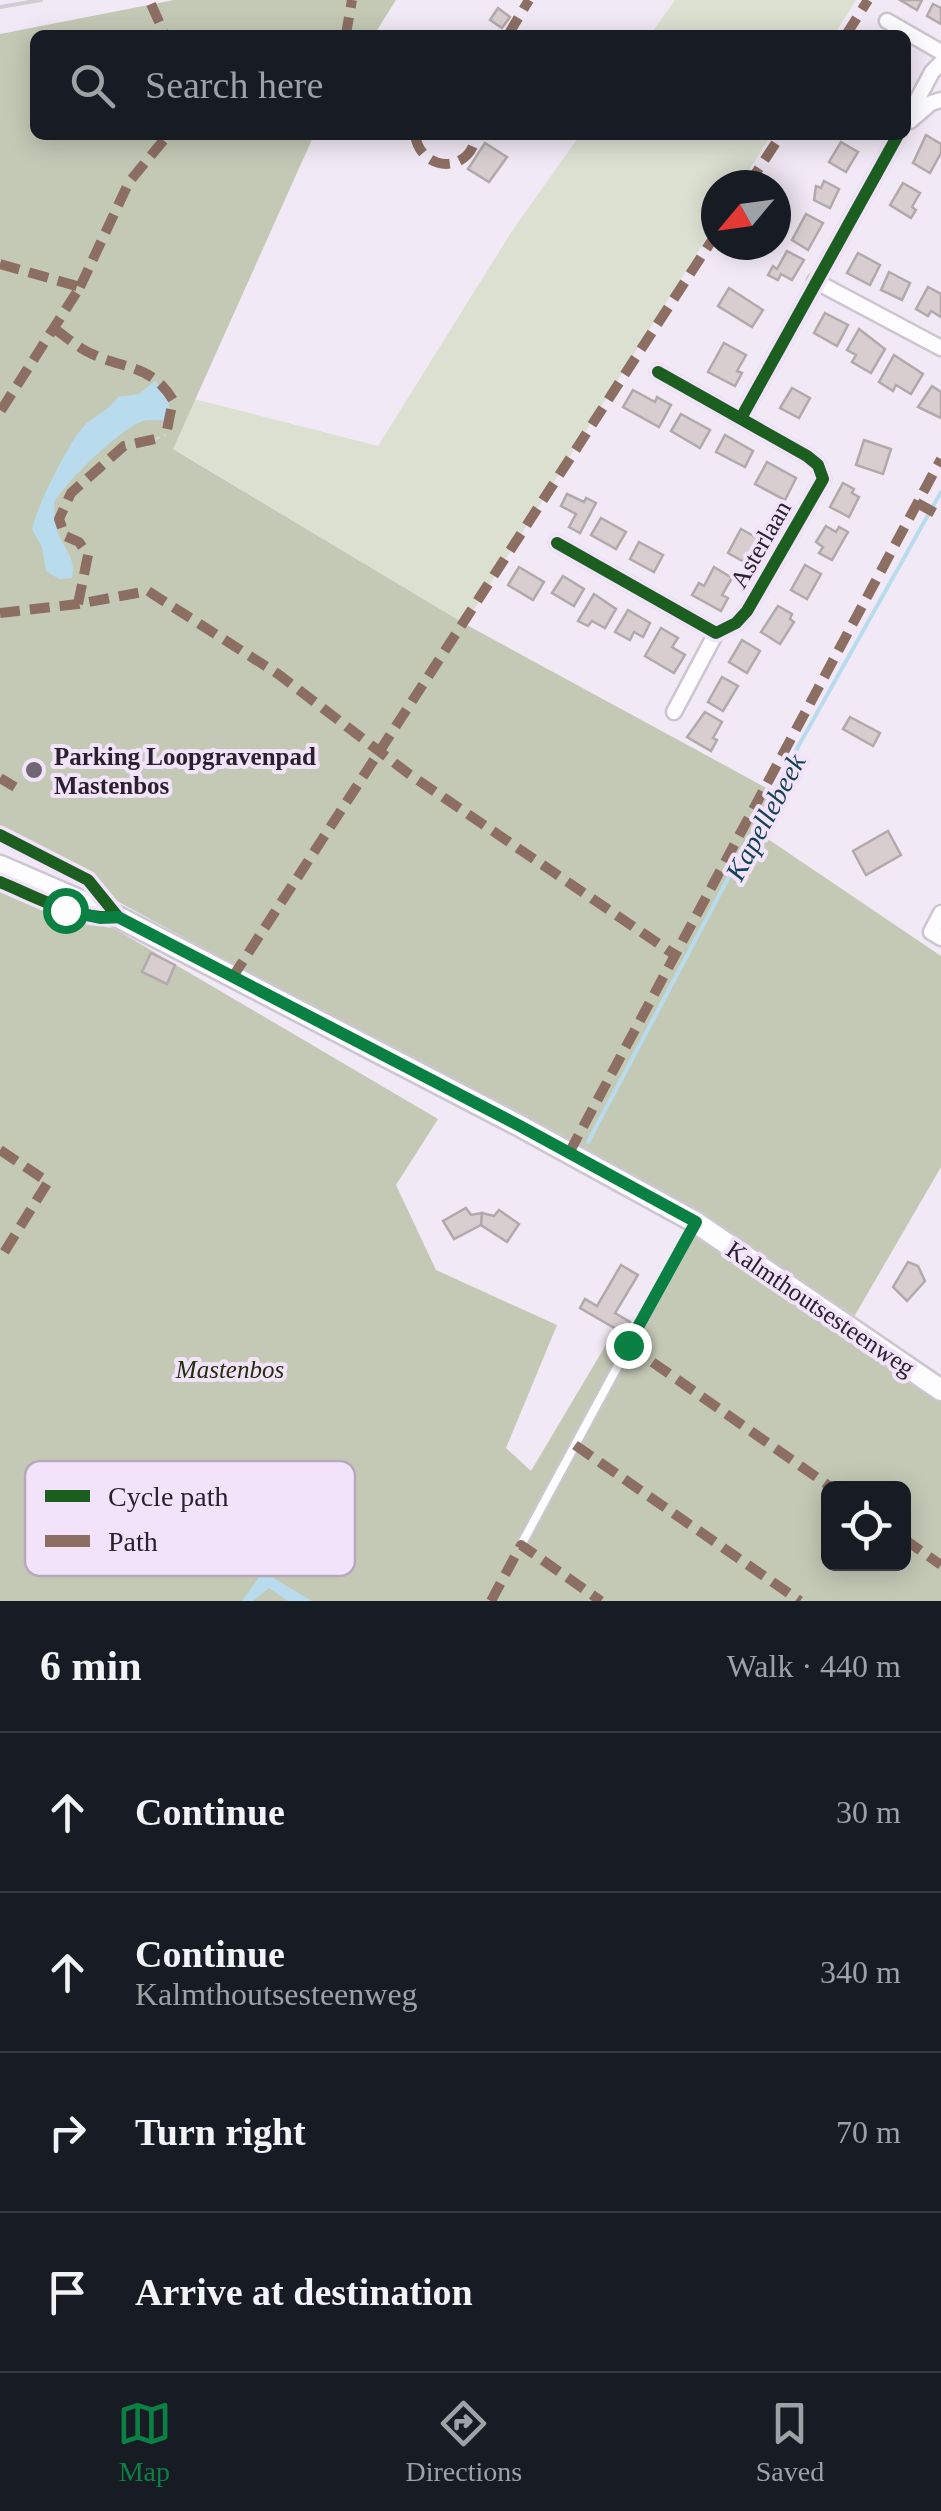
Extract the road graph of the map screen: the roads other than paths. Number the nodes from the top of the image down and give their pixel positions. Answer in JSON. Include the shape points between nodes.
{"nodes":[{"id":1,"x":887,"y":21,"type":"dead end"},
{"id":2,"x":903,"y":30,"type":"edge"},
{"id":3,"x":911,"y":35,"type":"edge"},
{"id":4,"x":941,"y":52,"type":"edge"},
{"id":5,"x":941,"y":63,"type":"edge"},
{"id":6,"x":941,"y":100,"type":"edge"},
{"id":7,"x":911,"y":113,"type":"edge"},
{"id":8,"x":911,"y":119,"type":"edge"},
{"id":9,"x":895,"y":140,"type":"edge"},
{"id":10,"x":815,"y":281,"type":"junction"},
{"id":11,"x":941,"y":348,"type":"edge"},
{"id":12,"x":658,"y":372,"type":"dead end"},
{"id":13,"x":741,"y":418,"type":"junction"},
{"id":14,"x":556,"y":543,"type":"dead end"},
{"id":15,"x":716,"y":633,"type":"junction"},
{"id":16,"x":674,"y":712,"type":"dead end"},
{"id":17,"x":0,"y":851,"type":"edge"},
{"id":18,"x":0,"y":866,"type":"edge"},
{"id":19,"x":941,"y":913,"type":"edge"},
{"id":20,"x":118,"y":917,"type":"junction"},
{"id":21,"x":941,"y":938,"type":"edge"},
{"id":22,"x":696,"y":1222,"type":"junction"},
{"id":23,"x":941,"y":1390,"type":"edge"},
{"id":24,"x":521,"y":1545,"type":"dead end"}],
"edges":[{"from":1,"to":2,"type":"street"},
{"from":3,"to":4,"type":"street"},
{"from":5,"to":7,"type":"street"},
{"from":6,"to":8,"type":"street"},
{"from":9,"to":10,"type":"street"},
{"from":10,"to":11,"type":"street"},
{"from":10,"to":13,"type":"street"},
{"from":12,"to":13,"type":"street","name":"Asterlaan"},
{"from":13,"to":15,"type":"street","name":"Asterlaan","via":[[807,456],[822,479],[748,611]]},
{"from":14,"to":15,"type":"street"},
{"from":15,"to":16,"type":"street","name":"Asterlaan"},
{"from":17,"to":20,"type":"main road","name":"Kalmthoutsesteenweg"},
{"from":18,"to":20,"type":"main road","name":"Kalmthoutsesteenweg"},
{"from":19,"to":21,"type":"street","via":[[931,932]]},
{"from":20,"to":22,"type":"main road","name":"Kalmthoutsesteenweg"},
{"from":22,"to":23,"type":"main road","name":"Kalmthoutsesteenweg"},
{"from":22,"to":24,"type":"lane"}]}
